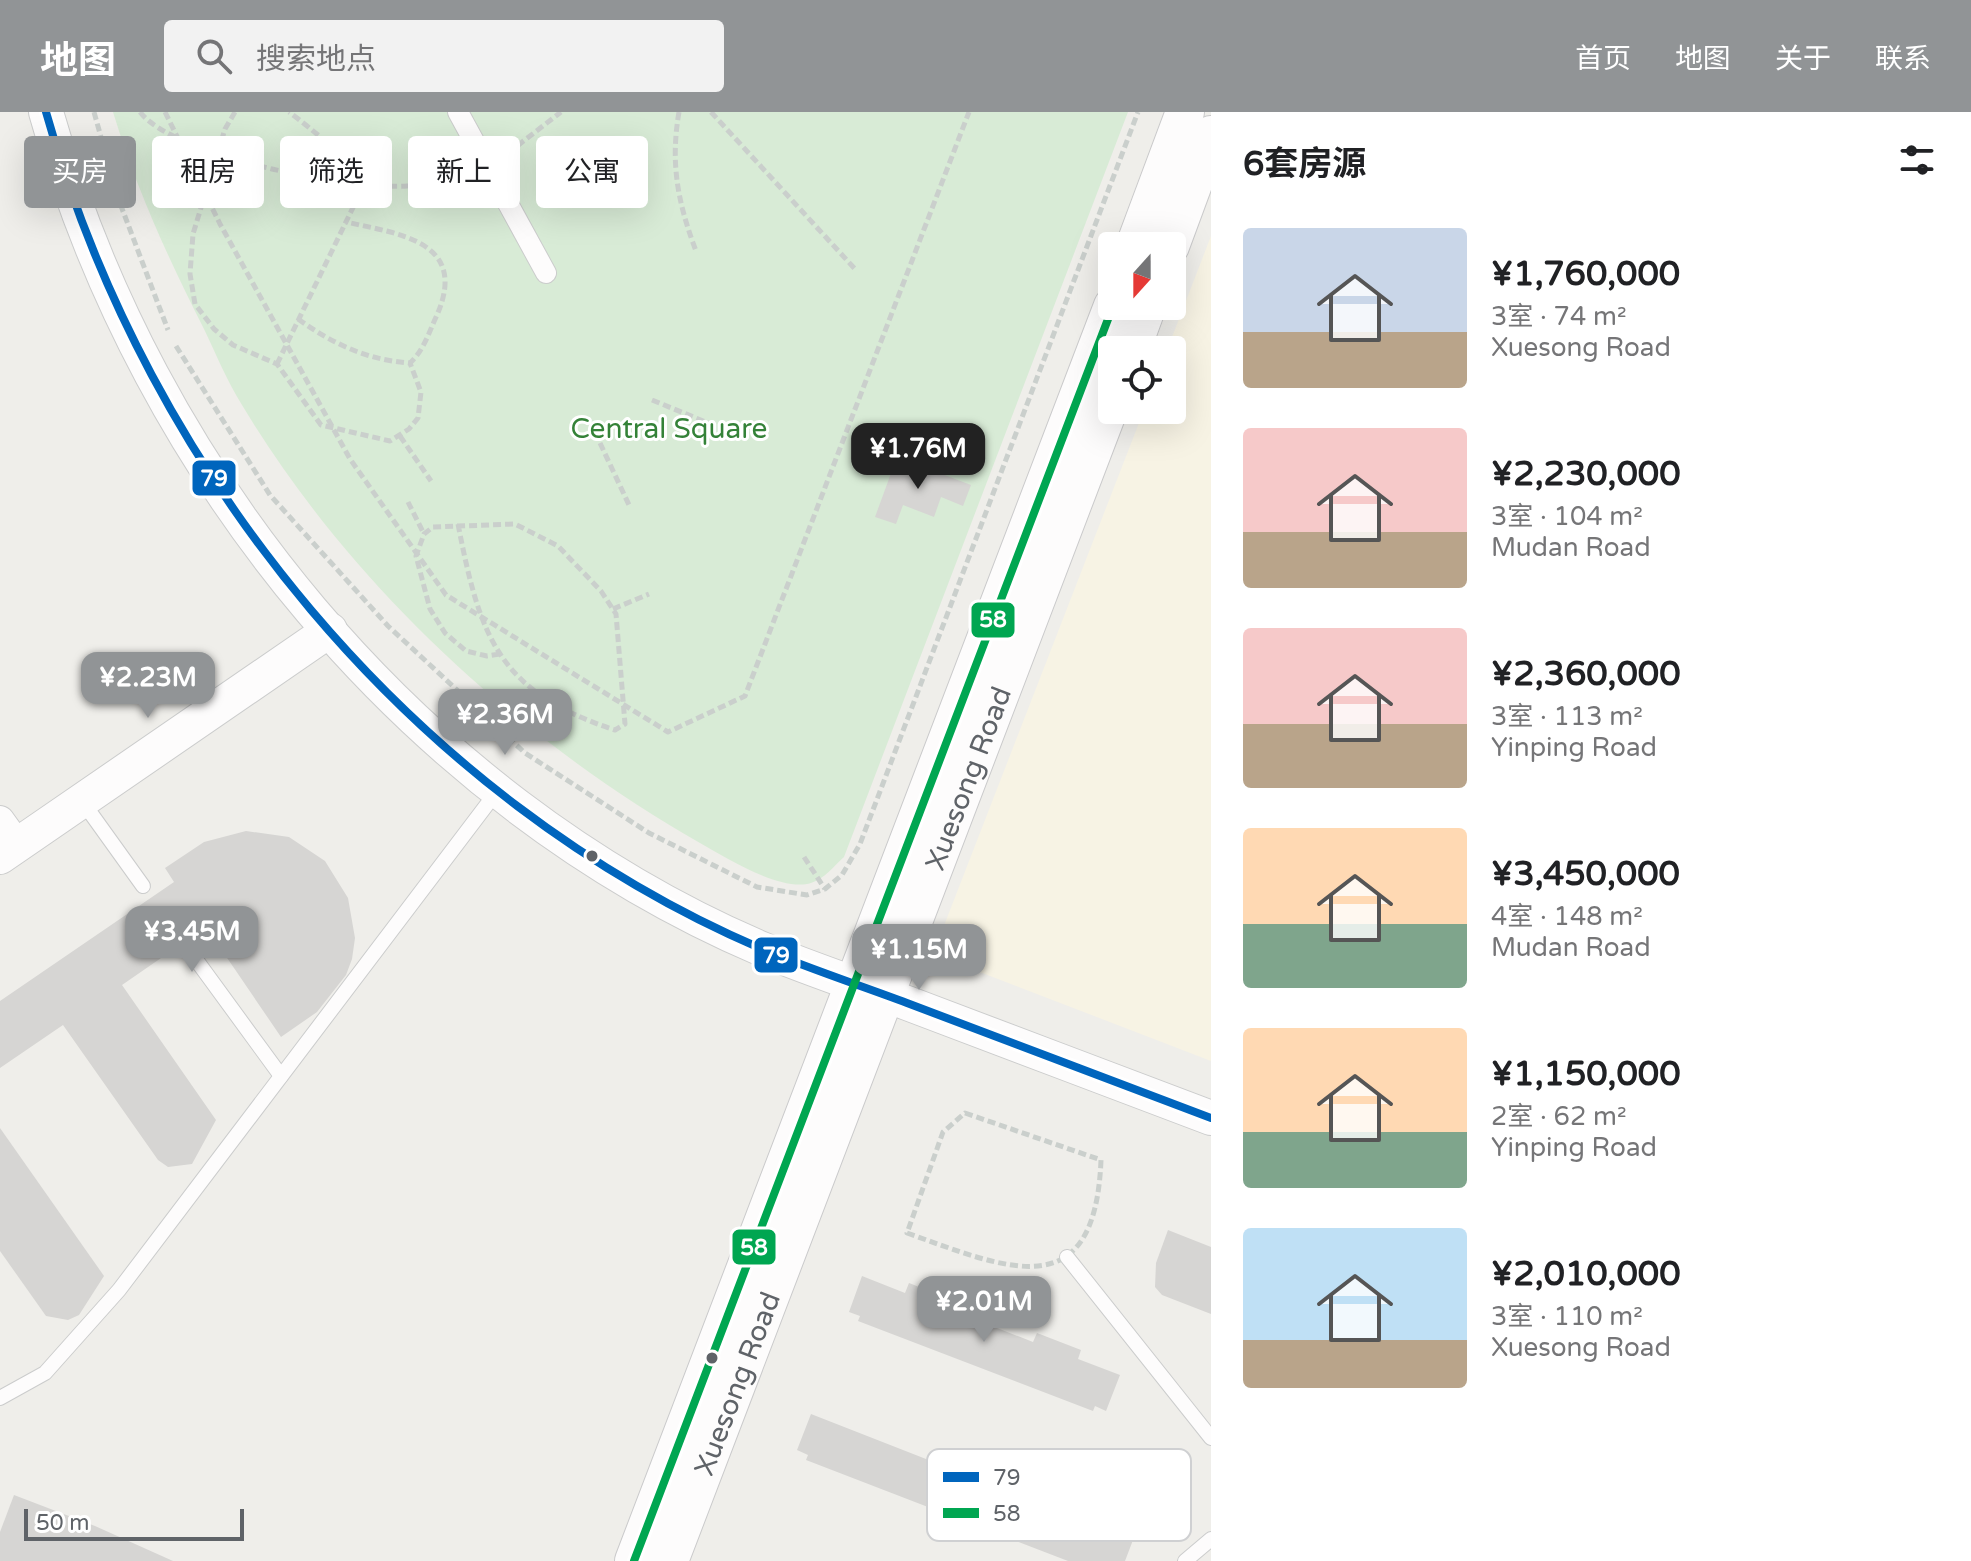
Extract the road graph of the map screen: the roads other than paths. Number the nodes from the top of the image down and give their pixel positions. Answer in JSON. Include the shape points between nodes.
{"nodes":[{"id":1,"x":46,"y":112,"type":"edge"},
{"id":2,"x":458,"y":112,"type":"edge"},
{"id":3,"x":1185,"y":112,"type":"edge"},
{"id":4,"x":1211,"y":135,"type":"edge"},
{"id":5,"x":1140,"y":232,"type":"edge"},
{"id":6,"x":1175,"y":232,"type":"edge"},
{"id":7,"x":546,"y":273,"type":"dead end"},
{"id":8,"x":1108,"y":320,"type":"edge"},
{"id":9,"x":1102,"y":424,"type":"edge"},
{"id":10,"x":330,"y":630,"type":"junction"},
{"id":11,"x":498,"y":790,"type":"junction"},
{"id":12,"x":82,"y":801,"type":"junction"},
{"id":13,"x":6,"y":841,"type":"edge"},
{"id":14,"x":143,"y":886,"type":"dead end"},
{"id":15,"x":189,"y":950,"type":"dead end"},
{"id":16,"x":870,"y":989,"type":"junction"},
{"id":17,"x":281,"y":1076,"type":"junction"},
{"id":18,"x":1211,"y":1118,"type":"edge"},
{"id":19,"x":1067,"y":1257,"type":"road end"},
{"id":20,"x":0,"y":1398,"type":"edge"},
{"id":21,"x":1211,"y":1438,"type":"edge"},
{"id":22,"x":1211,"y":1539,"type":"edge"},
{"id":23,"x":634,"y":1561,"type":"edge"},
{"id":24,"x":669,"y":1561,"type":"edge"},
{"id":25,"x":1185,"y":1561,"type":"edge"}],
"edges":[{"from":1,"to":10,"type":"street","via":[[74,201],[136,348],[220,492]]},
{"from":2,"to":7,"type":"street"},
{"from":3,"to":5,"type":"main road"},
{"from":4,"to":6,"type":"main road"},
{"from":8,"to":16,"type":"main road","name":"Xuesong Road"},
{"from":9,"to":16,"type":"main road","name":"Xuesong Road"},
{"from":10,"to":11,"type":"street","via":[[397,701]]},
{"from":10,"to":12,"type":"street"},
{"from":11,"to":16,"type":"street","via":[[665,900],[761,948]]},
{"from":11,"to":17,"type":"lane"},
{"from":12,"to":13,"type":"street"},
{"from":12,"to":14,"type":"lane"},
{"from":15,"to":17,"type":"lane"},
{"from":16,"to":18,"type":"street"},
{"from":16,"to":23,"type":"main road","name":"Xuesong Road"},
{"from":16,"to":24,"type":"main road","name":"Xuesong Road"},
{"from":17,"to":20,"type":"lane","via":[[119,1290],[45,1373]]},
{"from":19,"to":21,"type":"lane"},
{"from":22,"to":25,"type":"lane"}]}
